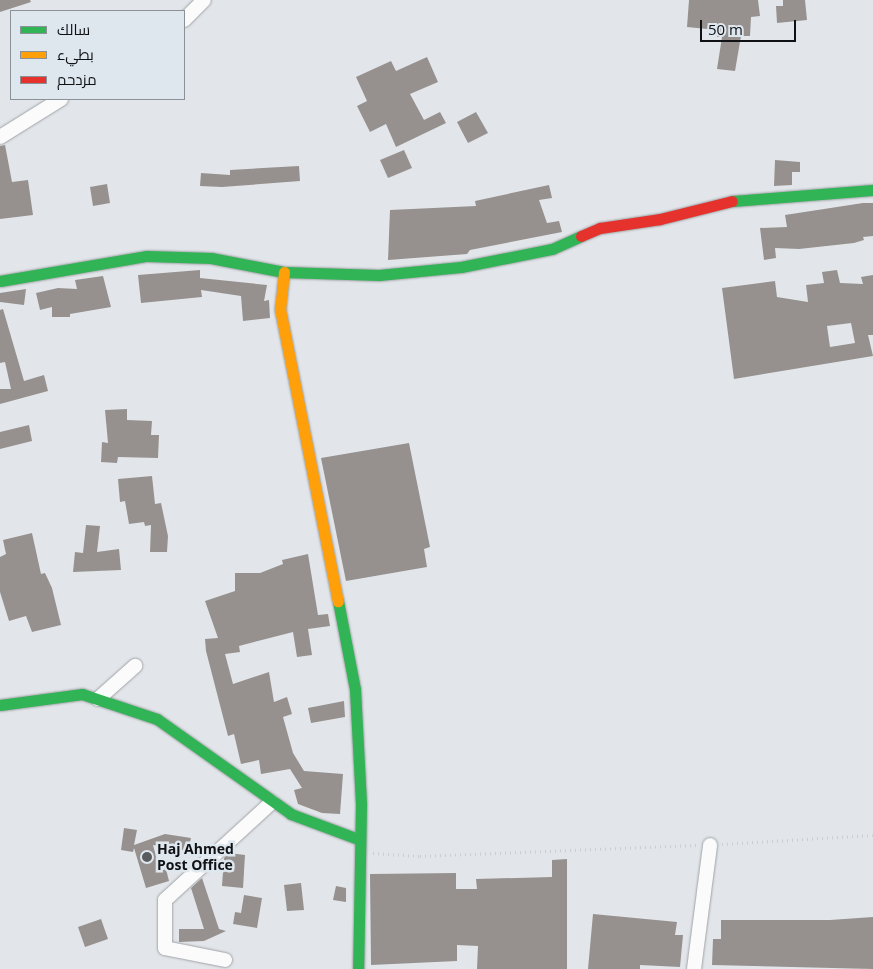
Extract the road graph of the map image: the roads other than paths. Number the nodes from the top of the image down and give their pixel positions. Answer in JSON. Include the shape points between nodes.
{"nodes":[{"id":1,"x":204,"y":0,"type":"edge"},
{"id":2,"x":185,"y":19,"type":"edge"},
{"id":3,"x":59,"y":100,"type":"edge"},
{"id":4,"x":0,"y":137,"type":"edge"},
{"id":5,"x":873,"y":190,"type":"edge"},
{"id":6,"x":284,"y":272,"type":"junction"},
{"id":7,"x":0,"y":281,"type":"edge"},
{"id":8,"x":135,"y":666,"type":"dead end"},
{"id":9,"x":98,"y":700,"type":"junction"},
{"id":10,"x":0,"y":705,"type":"edge"},
{"id":11,"x":272,"y":802,"type":"junction"},
{"id":12,"x":358,"y":839,"type":"junction"},
{"id":13,"x":710,"y":845,"type":"road end"},
{"id":14,"x":225,"y":960,"type":"dead end"},
{"id":15,"x":358,"y":969,"type":"edge"},
{"id":16,"x":694,"y":969,"type":"edge"}],
"edges":[{"from":1,"to":2,"type":"street"},
{"from":3,"to":4,"type":"street"},
{"from":5,"to":6,"type":"street","via":[[734,201],[660,219],[600,228],[552,249],[461,267],[379,275]]},
{"from":6,"to":7,"type":"street","via":[[212,258],[147,256]]},
{"from":6,"to":12,"type":"street","via":[[280,309],[354,689],[361,805]]},
{"from":8,"to":9,"type":"street"},
{"from":9,"to":10,"type":"street","via":[[82,694]]},
{"from":9,"to":11,"type":"street","via":[[157,719]]},
{"from":11,"to":12,"type":"street","via":[[291,814]]},
{"from":11,"to":14,"type":"street","via":[[164,900],[164,948]]},
{"from":12,"to":15,"type":"street"},
{"from":13,"to":16,"type":"street"}]}
